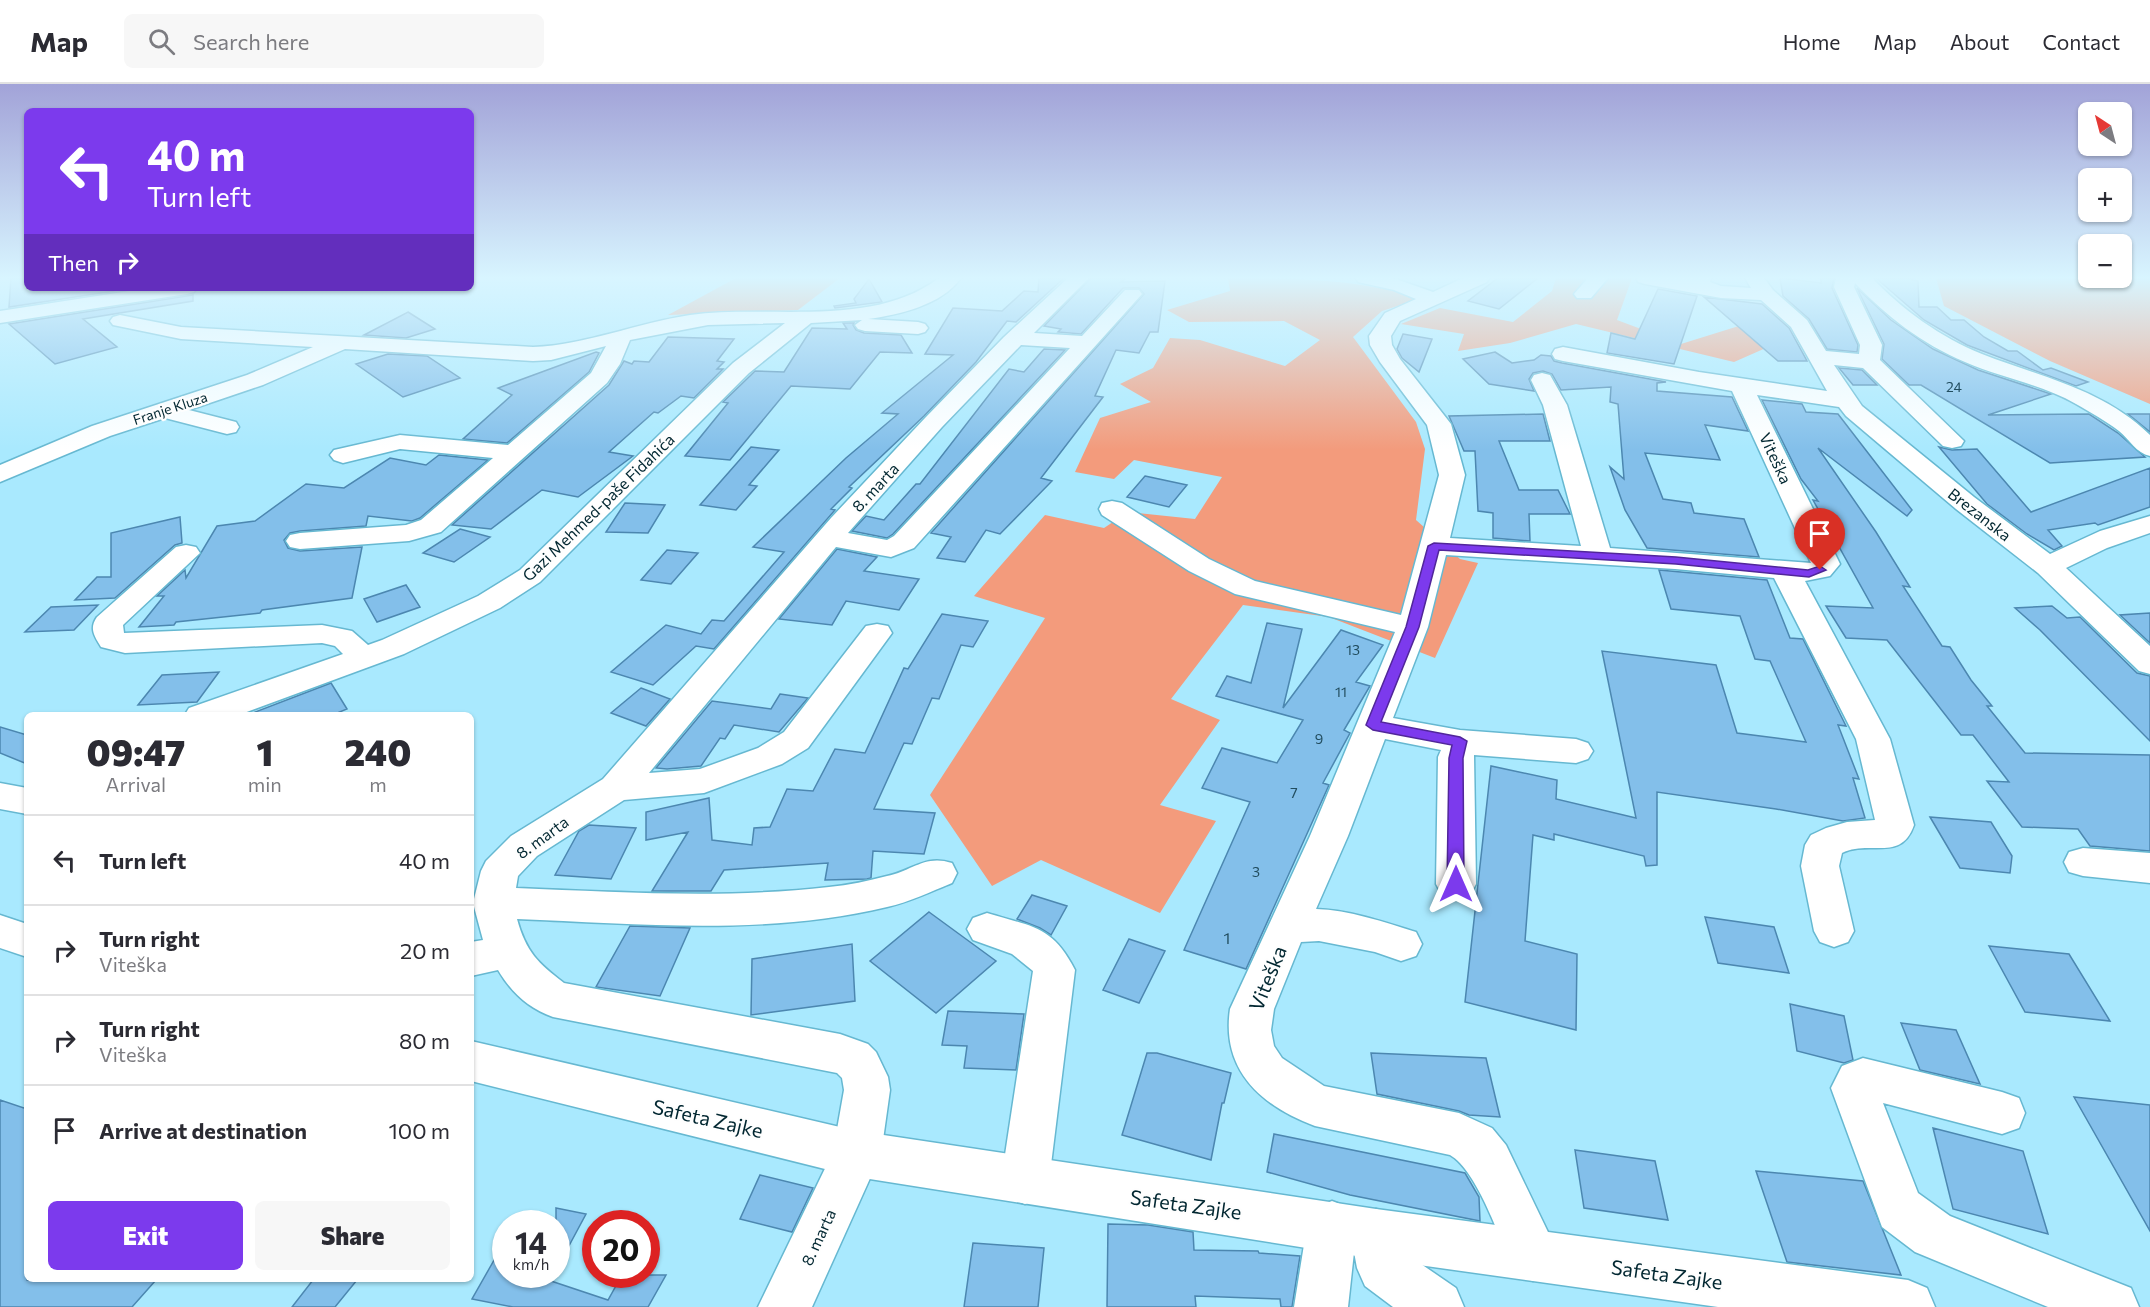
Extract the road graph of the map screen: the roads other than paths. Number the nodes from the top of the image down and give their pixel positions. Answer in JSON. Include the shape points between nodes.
{"nodes":[{"id":1,"x":211,"y":335,"type":"edge"},
{"id":2,"x":625,"y":335,"type":"edge"},
{"id":3,"x":783,"y":335,"type":"edge"},
{"id":4,"x":1020,"y":335,"type":"edge"},
{"id":5,"x":1095,"y":335,"type":"edge"},
{"id":6,"x":1381,"y":335,"type":"edge"},
{"id":7,"x":1807,"y":335,"type":"edge"},
{"id":8,"x":1866,"y":335,"type":"edge"},
{"id":9,"x":1929,"y":335,"type":"edge"},
{"id":10,"x":621,"y":336,"type":"junction"},
{"id":11,"x":1017,"y":338,"type":"junction"},
{"id":12,"x":341,"y":344,"type":"junction"},
{"id":13,"x":1087,"y":344,"type":"junction"},
{"id":14,"x":1563,"y":354,"type":"dead end"},
{"id":15,"x":1820,"y":357,"type":"junction"},
{"id":16,"x":1869,"y":362,"type":"junction"},
{"id":17,"x":1542,"y":380,"type":"dead end"},
{"id":18,"x":1741,"y":385,"type":"junction"},
{"id":19,"x":1845,"y":401,"type":"junction"},
{"id":20,"x":163,"y":410,"type":"junction"},
{"id":21,"x":226,"y":427,"type":"dead end"},
{"id":22,"x":1952,"y":441,"type":"dead end"},
{"id":23,"x":2150,"y":449,"type":"edge"},
{"id":24,"x":516,"y":453,"type":"junction"},
{"id":25,"x":343,"y":455,"type":"dead end"},
{"id":26,"x":0,"y":474,"type":"edge"},
{"id":27,"x":1112,"y":509,"type":"dead end"},
{"id":28,"x":2150,"y":524,"type":"edge"},
{"id":29,"x":830,"y":538,"type":"junction"},
{"id":30,"x":300,"y":541,"type":"dead end"},
{"id":31,"x":1434,"y":546,"type":"junction"},
{"id":32,"x":186,"y":553,"type":"dead end"},
{"id":33,"x":1598,"y":556,"type":"junction"},
{"id":34,"x":2048,"y":567,"type":"junction"},
{"id":35,"x":1784,"y":571,"type":"junction"},
{"id":36,"x":1413,"y":627,"type":"junction"},
{"id":37,"x":877,"y":633,"type":"dead end"},
{"id":38,"x":361,"y":658,"type":"junction"},
{"id":39,"x":2150,"y":664,"type":"edge"},
{"id":40,"x":212,"y":712,"type":"edge"},
{"id":41,"x":1373,"y":725,"type":"junction"},
{"id":42,"x":1460,"y":741,"type":"junction"},
{"id":43,"x":1576,"y":751,"type":"dead end"},
{"id":44,"x":616,"y":788,"type":"junction"},
{"id":45,"x":0,"y":796,"type":"edge"},
{"id":46,"x":24,"y":800,"type":"edge"},
{"id":47,"x":2083,"y":862,"type":"dead end"},
{"id":48,"x":2150,"y":868,"type":"edge"},
{"id":49,"x":938,"y":873,"type":"dead end"},
{"id":50,"x":1456,"y":884,"type":"dead end"},
{"id":51,"x":493,"y":903,"type":"junction"},
{"id":52,"x":1287,"y":927,"type":"junction"},
{"id":53,"x":987,"y":929,"type":"dead end"},
{"id":54,"x":1834,"y":931,"type":"dead end"},
{"id":55,"x":0,"y":932,"type":"edge"},
{"id":56,"x":24,"y":939,"type":"edge"},
{"id":57,"x":1401,"y":944,"type":"dead end"},
{"id":58,"x":490,"y":955,"type":"edge"},
{"id":59,"x":474,"y":1062,"type":"edge"},
{"id":60,"x":2002,"y":1113,"type":"dead end"},
{"id":61,"x":857,"y":1154,"type":"junction"},
{"id":62,"x":1025,"y":1180,"type":"junction"},
{"id":63,"x":1354,"y":1230,"type":"junction"},
{"id":64,"x":1533,"y":1255,"type":"junction"},
{"id":65,"x":785,"y":1307,"type":"edge"},
{"id":66,"x":1321,"y":1307,"type":"edge"},
{"id":67,"x":1437,"y":1307,"type":"edge"},
{"id":68,"x":1908,"y":1307,"type":"edge"},
{"id":69,"x":2112,"y":1307,"type":"edge"}],
"edges":[{"from":1,"to":12,"type":"street"},
{"from":2,"to":10,"type":"street"},
{"from":3,"to":38,"type":"street","name":"Gazi Mehmed-paše Fidahića","via":[[741,368],[530,576],[443,625]]},
{"from":4,"to":11,"type":"street","name":"8. marta"},
{"from":5,"to":13,"type":"street"},
{"from":6,"to":31,"type":"street","name":"Viteška","via":[[1381,345],[1391,362],[1439,424],[1452,475]]},
{"from":7,"to":15,"type":"street","name":"Brezanska"},
{"from":8,"to":16,"type":"street","via":[[1871,345]]},
{"from":9,"to":23,"type":"street","via":[[1973,358],[2083,398],[2127,426]]},
{"from":10,"to":12,"type":"street","via":[[533,354]]},
{"from":10,"to":24,"type":"street","via":[[599,378]]},
{"from":11,"to":13,"type":"street"},
{"from":11,"to":29,"type":"street","name":"8. marta","via":[[934,422]]},
{"from":12,"to":20,"type":"street","name":"Franje Kluza","via":[[255,380]]},
{"from":13,"to":29,"type":"street","via":[[898,547]]},
{"from":14,"to":18,"type":"street"},
{"from":15,"to":16,"type":"street"},
{"from":15,"to":19,"type":"street","name":"Brezanska"},
{"from":16,"to":22,"type":"street"},
{"from":17,"to":33,"type":"street","via":[[1555,405]]},
{"from":18,"to":19,"type":"street"},
{"from":18,"to":35,"type":"street","name":"Viteška","via":[[1826,564],[1809,573]]},
{"from":19,"to":34,"type":"street","name":"Brezanska"},
{"from":20,"to":21,"type":"street"},
{"from":20,"to":26,"type":"street","name":"Franje Kluza","via":[[101,431]]},
{"from":24,"to":25,"type":"street","via":[[400,442]]},
{"from":24,"to":30,"type":"street","via":[[431,526],[410,533]]},
{"from":27,"to":36,"type":"street","via":[[1209,571],[1245,588]]},
{"from":28,"to":34,"type":"street","via":[[2115,533]]},
{"from":29,"to":44,"type":"street","name":"8. marta"},
{"from":31,"to":33,"type":"street","name":"Viteška"},
{"from":31,"to":36,"type":"street","name":"Viteška"},
{"from":32,"to":38,"type":"street","via":[[108,623],[112,640],[124,644],[338,635],[351,642]]},
{"from":33,"to":35,"type":"street","name":"Viteška"},
{"from":34,"to":39,"type":"street","name":"Brezanska"},
{"from":35,"to":54,"type":"street","via":[[1873,739],[1895,825],[1888,835],[1861,833],[1824,845],[1820,866]]},
{"from":36,"to":41,"type":"street","name":"Viteška"},
{"from":37,"to":44,"type":"street","via":[[796,740],[770,756],[704,781]]},
{"from":38,"to":40,"type":"street","name":"Gazi Mehmed-paše Fidahića"},
{"from":41,"to":42,"type":"street"},
{"from":41,"to":52,"type":"street","name":"Viteška"},
{"from":42,"to":43,"type":"street"},
{"from":42,"to":50,"type":"street","via":[[1456,758]]},
{"from":44,"to":51,"type":"street","name":"8. marta","via":[[524,846],[500,871]]},
{"from":45,"to":46,"type":"street"},
{"from":47,"to":48,"type":"street"},
{"from":49,"to":51,"type":"street","via":[[889,892],[796,907],[729,911]]},
{"from":51,"to":58,"type":"street","name":"8. marta","via":[[499,927]]},
{"from":52,"to":57,"type":"street","via":[[1319,925]]},
{"from":52,"to":64,"type":"street","name":"Viteška","via":[[1252,1009],[1249,1030],[1253,1052],[1266,1072],[1314,1105],[1459,1135],[1475,1144],[1489,1161]]},
{"from":53,"to":62,"type":"street","via":[[1040,947],[1054,970]]},
{"from":55,"to":56,"type":"street"},
{"from":58,"to":61,"type":"street","name":"8. marta","via":[[553,999],[852,1058],[860,1066],[867,1090]]},
{"from":59,"to":61,"type":"street","name":"Safeta Zajke"},
{"from":60,"to":69,"type":"street","via":[[1863,1078],[1854,1088],[1900,1210],[1933,1234]]},
{"from":61,"to":62,"type":"street","name":"Safeta Zajke"},
{"from":61,"to":65,"type":"street","name":"8. marta"},
{"from":62,"to":63,"type":"street","name":"Safeta Zajke"},
{"from":63,"to":64,"type":"street","name":"Safeta Zajke"},
{"from":63,"to":66,"type":"street"},
{"from":63,"to":67,"type":"street","via":[[1383,1268]]},
{"from":64,"to":68,"type":"street","name":"Safeta Zajke"}]}
